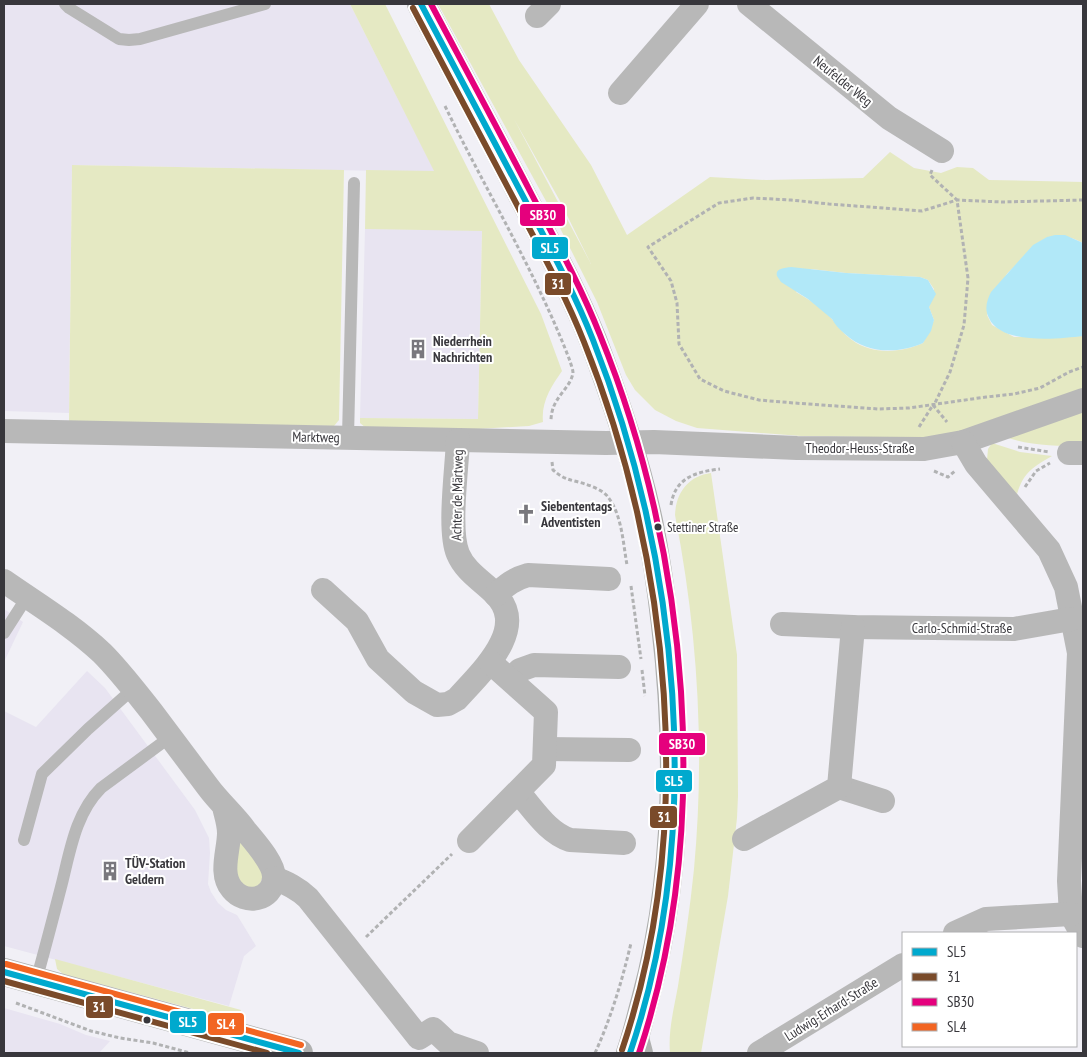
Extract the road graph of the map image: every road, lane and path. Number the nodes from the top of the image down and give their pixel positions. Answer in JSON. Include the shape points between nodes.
{"nodes":[{"id":1,"x":66,"y":4,"type":"edge"},
{"id":2,"x":265,"y":4,"type":"edge"},
{"id":3,"x":421,"y":4,"type":"edge"},
{"id":4,"x":696,"y":4,"type":"edge"},
{"id":5,"x":749,"y":4,"type":"edge"},
{"id":6,"x":620,"y":93,"type":"dead end"},
{"id":7,"x":443,"y":102,"type":"dead end"},
{"id":8,"x":942,"y":152,"type":"joint"},
{"id":9,"x":354,"y":183,"type":"dead end"},
{"id":10,"x":956,"y":200,"type":"junction"},
{"id":11,"x":1083,"y":200,"type":"edge"},
{"id":12,"x":1083,"y":367,"type":"edge"},
{"id":13,"x":1083,"y":400,"type":"edge"},
{"id":14,"x":933,"y":405,"type":"junction"},
{"id":15,"x":4,"y":431,"type":"edge"},
{"id":16,"x":985,"y":434,"type":"junction"},
{"id":17,"x":348,"y":437,"type":"junction"},
{"id":18,"x":458,"y":440,"type":"junction"},
{"id":19,"x":550,"y":442,"type":"junction"},
{"id":20,"x":963,"y":442,"type":"junction"},
{"id":21,"x":628,"y":443,"type":"junction"},
{"id":22,"x":1076,"y":453,"type":"edge"},
{"id":23,"x":976,"y":464,"type":"junction"},
{"id":24,"x":928,"y":468,"type":"dead end"},
{"id":25,"x":724,"y":469,"type":"dead end"},
{"id":26,"x":1017,"y":512,"type":"junction"},
{"id":27,"x":649,"y":520,"type":"junction"},
{"id":28,"x":620,"y":526,"type":"junction"},
{"id":29,"x":623,"y":578,"type":"junction"},
{"id":30,"x":4,"y":581,"type":"edge"},
{"id":31,"x":323,"y":590,"type":"dead end"},
{"id":32,"x":496,"y":595,"type":"junction"},
{"id":33,"x":27,"y":597,"type":"junction"},
{"id":34,"x":1071,"y":619,"type":"junction"},
{"id":35,"x":782,"y":624,"type":"dead end"},
{"id":36,"x":853,"y":627,"type":"junction"},
{"id":37,"x":4,"y":633,"type":"edge"},
{"id":38,"x":641,"y":659,"type":"dead end"},
{"id":39,"x":490,"y":662,"type":"junction"},
{"id":40,"x":630,"y":668,"type":"joint"},
{"id":41,"x":510,"y":679,"type":"junction"},
{"id":42,"x":134,"y":689,"type":"junction"},
{"id":43,"x":645,"y":697,"type":"dead end"},
{"id":44,"x":1080,"y":730,"type":"edge"},
{"id":45,"x":170,"y":737,"type":"junction"},
{"id":46,"x":546,"y":749,"type":"junction"},
{"id":47,"x":629,"y":750,"type":"dead end"},
{"id":48,"x":839,"y":787,"type":"junction"},
{"id":49,"x":519,"y":793,"type":"junction"},
{"id":50,"x":883,"y":801,"type":"dead end"},
{"id":51,"x":224,"y":807,"type":"junction"},
{"id":52,"x":744,"y":839,"type":"dead end"},
{"id":53,"x":24,"y":840,"type":"dead end"},
{"id":54,"x":469,"y":841,"type":"joint"},
{"id":55,"x":624,"y":844,"type":"dead end"},
{"id":56,"x":274,"y":878,"type":"junction"},
{"id":57,"x":1071,"y":914,"type":"junction"},
{"id":58,"x":957,"y":932,"type":"edge"},
{"id":59,"x":1083,"y":936,"type":"edge"},
{"id":60,"x":631,"y":942,"type":"dead end"},
{"id":61,"x":350,"y":953,"type":"junction"},
{"id":62,"x":902,"y":965,"type":"edge"},
{"id":63,"x":4,"y":972,"type":"edge"},
{"id":64,"x":36,"y":981,"type":"junction"},
{"id":65,"x":14,"y":1002,"type":"dead end"},
{"id":66,"x":635,"y":1048,"type":"edge"},
{"id":67,"x":190,"y":1053,"type":"edge"},
{"id":68,"x":299,"y":1053,"type":"edge"},
{"id":69,"x":478,"y":1053,"type":"edge"},
{"id":70,"x":595,"y":1053,"type":"edge"},
{"id":71,"x":759,"y":1053,"type":"edge"}],
"edges":[{"from":1,"to":2,"type":"lane","via":[[119,39],[128,40]]},
{"from":3,"to":21,"type":"street","via":[[562,271],[593,340]]},
{"from":4,"to":6,"type":"street"},
{"from":5,"to":8,"type":"street","name":"Neufelder Weg","via":[[889,118]]},
{"from":7,"to":19,"type":"path","via":[[530,269],[570,361],[573,372],[555,402]]},
{"from":8,"to":10,"type":"path","via":[[930,174]]},
{"from":9,"to":17,"type":"lane"},
{"from":10,"to":11,"type":"path"},
{"from":10,"to":14,"type":"path","via":[[968,278],[964,325],[950,372]]},
{"from":10,"to":14,"type":"path","via":[[922,211],[753,198],[720,203],[648,247],[671,281],[677,303],[679,344],[700,379],[724,391],[759,400],[879,409]]},
{"from":12,"to":14,"type":"path","via":[[1040,388]]},
{"from":13,"to":16,"type":"street","name":"Theodor-Heuss-Straße"},
{"from":15,"to":17,"type":"street","name":"Marktweg"},
{"from":16,"to":20,"type":"street","name":"Theodor-Heuss-Straße"},
{"from":16,"to":22,"type":"path","via":[[1024,448]]},
{"from":17,"to":18,"type":"street","name":"Marktweg"},
{"from":18,"to":19,"type":"street","name":"Marktweg"},
{"from":18,"to":32,"type":"street","name":"Achter de Märtweg","via":[[454,535],[458,553],[465,566]]},
{"from":19,"to":21,"type":"street","name":"Marktweg"},
{"from":19,"to":28,"type":"path","via":[[553,470],[564,479],[584,484],[608,496]]},
{"from":20,"to":21,"type":"street","name":"Theodor-Heuss-Straße","via":[[905,449]]},
{"from":20,"to":23,"type":"street"},
{"from":21,"to":27,"type":"street"},
{"from":22,"to":26,"type":"path","via":[[1036,471],[1024,488]]},
{"from":23,"to":24,"type":"path","via":[[964,465],[948,477]]},
{"from":23,"to":26,"type":"street"},
{"from":25,"to":27,"type":"path","via":[[697,473],[682,482],[672,497],[672,516]]},
{"from":26,"to":34,"type":"street","via":[[1049,550],[1066,587]]},
{"from":27,"to":28,"type":"path"},
{"from":27,"to":66,"type":"street","via":[[668,650],[674,727],[674,795],[663,923]]},
{"from":28,"to":29,"type":"path"},
{"from":29,"to":32,"type":"street","via":[[528,575],[517,578]]},
{"from":29,"to":38,"type":"path"},
{"from":30,"to":33,"type":"street"},
{"from":31,"to":39,"type":"street","name":"Achter de Märtweg","via":[[358,621],[378,659],[414,692],[437,705],[457,699]]},
{"from":32,"to":39,"type":"street","name":"Achter de Märtweg","via":[[504,606],[506,631]]},
{"from":33,"to":37,"type":"lane"},
{"from":33,"to":42,"type":"street","via":[[102,653]]},
{"from":34,"to":36,"type":"street","name":"Carlo-Schmid-Straße","via":[[1014,629]]},
{"from":34,"to":44,"type":"street","via":[[1079,653]]},
{"from":35,"to":36,"type":"street","name":"Carlo-Schmid-Straße"},
{"from":36,"to":48,"type":"street"},
{"from":39,"to":41,"type":"street"},
{"from":40,"to":41,"type":"street","via":[[534,665],[520,670]]},
{"from":40,"to":43,"type":"path"},
{"from":41,"to":46,"type":"street","via":[[546,712]]},
{"from":42,"to":45,"type":"street"},
{"from":42,"to":53,"type":"lane","via":[[42,774]]},
{"from":44,"to":57,"type":"street","via":[[1069,881]]},
{"from":45,"to":51,"type":"street"},
{"from":45,"to":64,"type":"lane","via":[[101,788],[84,810]]},
{"from":46,"to":47,"type":"street"},
{"from":46,"to":49,"type":"street","via":[[544,765]]},
{"from":48,"to":50,"type":"street"},
{"from":48,"to":52,"type":"street"},
{"from":49,"to":54,"type":"street"},
{"from":49,"to":55,"type":"street","via":[[563,838]]},
{"from":51,"to":56,"type":"street","via":[[269,862]]},
{"from":51,"to":56,"type":"street","via":[[229,826],[226,879],[231,888],[245,898],[258,898],[269,889]]},
{"from":54,"to":61,"type":"path"},
{"from":56,"to":61,"type":"street","via":[[289,883],[304,895]]},
{"from":57,"to":58,"type":"street","via":[[986,919]]},
{"from":57,"to":59,"type":"street"},
{"from":60,"to":70,"type":"path","via":[[612,1009]]},
{"from":61,"to":69,"type":"street","via":[[419,1038],[433,1029],[448,1043]]},
{"from":62,"to":71,"type":"street","name":"Ludwig-Erhard-Straße"},
{"from":63,"to":64,"type":"main road"},
{"from":64,"to":68,"type":"main road"},
{"from":65,"to":67,"type":"path","via":[[91,1031]]}]}
